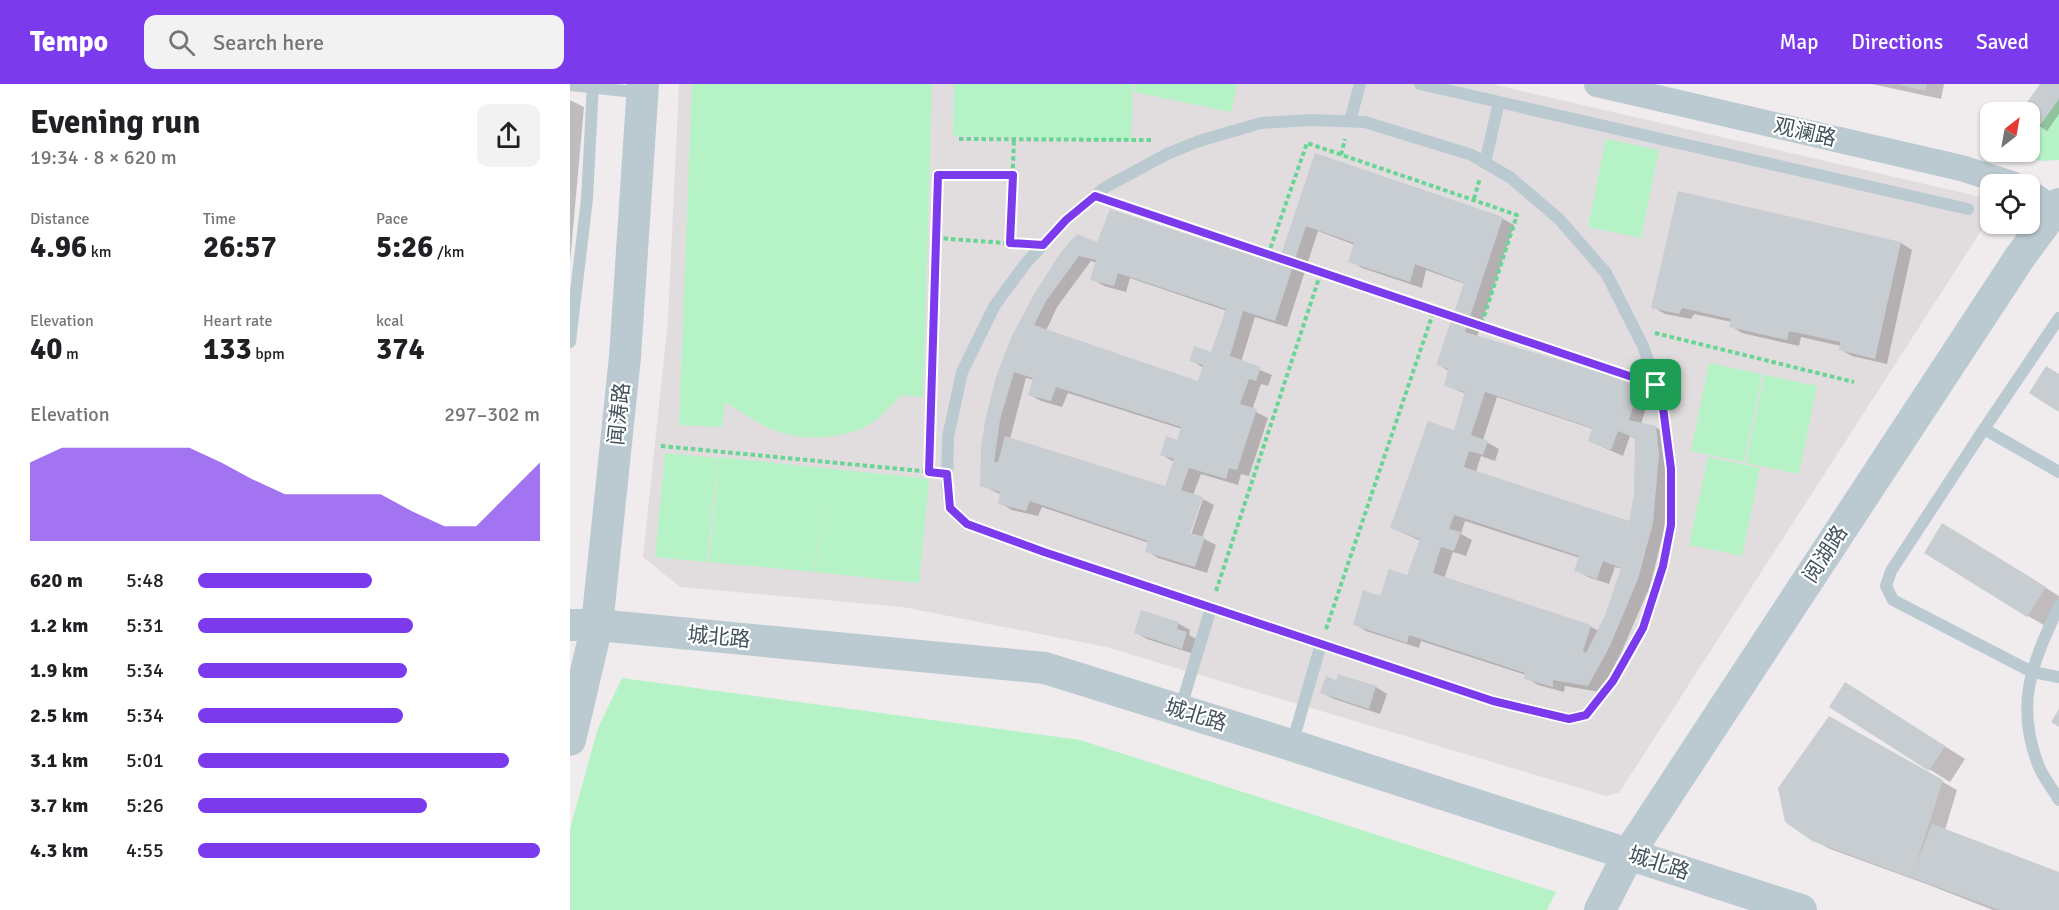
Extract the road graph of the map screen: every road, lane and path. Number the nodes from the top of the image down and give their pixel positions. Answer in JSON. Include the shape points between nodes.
{"nodes":[{"id":1,"x":1360,"y":84,"type":"edge"},
{"id":2,"x":1420,"y":84,"type":"edge"},
{"id":3,"x":1597,"y":84,"type":"edge"},
{"id":4,"x":570,"y":85,"type":"edge"},
{"id":5,"x":593,"y":85,"type":"edge"},
{"id":6,"x":643,"y":88,"type":"edge"},
{"id":7,"x":1499,"y":102,"type":"junction"},
{"id":8,"x":1350,"y":121,"type":"junction"},
{"id":9,"x":959,"y":139,"type":"dead end"},
{"id":10,"x":1014,"y":139,"type":"junction"},
{"id":11,"x":1199,"y":141,"type":"junction"},
{"id":12,"x":1485,"y":163,"type":"junction"},
{"id":13,"x":1980,"y":174,"type":"edge"},
{"id":14,"x":1013,"y":175,"type":"junction"},
{"id":15,"x":1095,"y":196,"type":"junction"},
{"id":16,"x":2048,"y":202,"type":"edge"},
{"id":17,"x":1968,"y":209,"type":"dead end"},
{"id":18,"x":936,"y":238,"type":"junction"},
{"id":19,"x":1010,"y":243,"type":"junction"},
{"id":20,"x":1043,"y":245,"type":"junction"},
{"id":21,"x":1268,"y":255,"type":"junction"},
{"id":22,"x":1321,"y":272,"type":"junction"},
{"id":23,"x":1434,"y":310,"type":"junction"},
{"id":24,"x":2059,"y":318,"type":"edge"},
{"id":25,"x":1481,"y":326,"type":"junction"},
{"id":26,"x":1634,"y":328,"type":"junction"},
{"id":27,"x":570,"y":342,"type":"edge"},
{"id":28,"x":1854,"y":382,"type":"dead end"},
{"id":29,"x":1656,"y":385,"type":"junction"},
{"id":30,"x":930,"y":428,"type":"dead end"},
{"id":31,"x":1984,"y":429,"type":"junction"},
{"id":32,"x":661,"y":446,"type":"dead end"},
{"id":33,"x":929,"y":461,"type":"dead end"},
{"id":34,"x":929,"y":472,"type":"junction"},
{"id":35,"x":2059,"y":472,"type":"edge"},
{"id":36,"x":947,"y":474,"type":"junction"},
{"id":37,"x":2059,"y":606,"type":"edge"},
{"id":38,"x":1211,"y":608,"type":"junction"},
{"id":39,"x":584,"y":625,"type":"edge"},
{"id":40,"x":1321,"y":644,"type":"junction"},
{"id":41,"x":2032,"y":672,"type":"junction"},
{"id":42,"x":2059,"y":677,"type":"edge"},
{"id":43,"x":1180,"y":710,"type":"junction"},
{"id":44,"x":570,"y":740,"type":"edge"},
{"id":45,"x":1291,"y":745,"type":"junction"},
{"id":46,"x":2059,"y":800,"type":"edge"},
{"id":47,"x":1629,"y":854,"type":"junction"},
{"id":48,"x":1600,"y":910,"type":"edge"},
{"id":49,"x":1801,"y":910,"type":"edge"}],
"edges":[{"from":1,"to":8,"type":"lane"},
{"from":2,"to":7,"type":"lane"},
{"from":3,"to":13,"type":"street","name":"观澜路"},
{"from":4,"to":5,"type":"lane"},
{"from":5,"to":6,"type":"lane"},
{"from":5,"to":27,"type":"lane","via":[[587,199]]},
{"from":6,"to":39,"type":"street","name":"闻涛路","via":[[624,357]]},
{"from":7,"to":12,"type":"lane"},
{"from":7,"to":17,"type":"lane"},
{"from":8,"to":11,"type":"lane","via":[[1261,123]]},
{"from":8,"to":12,"type":"lane","via":[[1365,122],[1472,155]]},
{"from":9,"to":10,"type":"path"},
{"from":10,"to":11,"type":"path"},
{"from":10,"to":14,"type":"path"},
{"from":11,"to":15,"type":"lane"},
{"from":12,"to":26,"type":"lane","via":[[1511,178],[1560,220],[1606,273]]},
{"from":14,"to":18,"type":"path","via":[[938,175]]},
{"from":14,"to":19,"type":"path"},
{"from":15,"to":20,"type":"lane"},
{"from":15,"to":21,"type":"path"},
{"from":16,"to":47,"type":"street","name":"阅湖路","via":[[2014,267]]},
{"from":18,"to":19,"type":"path"},
{"from":18,"to":30,"type":"path"},
{"from":19,"to":20,"type":"path"},
{"from":20,"to":36,"type":"lane","via":[[995,305],[962,372],[948,436]]},
{"from":21,"to":22,"type":"path"},
{"from":21,"to":25,"type":"path","via":[[1307,143],[1517,215]]},
{"from":22,"to":23,"type":"path"},
{"from":22,"to":38,"type":"path"},
{"from":23,"to":25,"type":"path"},
{"from":23,"to":40,"type":"path"},
{"from":24,"to":31,"type":"lane"},
{"from":25,"to":29,"type":"path"},
{"from":26,"to":28,"type":"path"},
{"from":26,"to":29,"type":"lane"},
{"from":29,"to":40,"type":"lane","via":[[1662,400],[1671,469],[1671,525],[1663,566],[1643,628],[1613,681],[1586,715],[1569,719],[1493,701]]},
{"from":31,"to":35,"type":"lane"},
{"from":31,"to":41,"type":"lane","via":[[1891,571],[1886,586],[1893,600]]},
{"from":32,"to":34,"type":"path"},
{"from":33,"to":34,"type":"path"},
{"from":34,"to":36,"type":"path"},
{"from":36,"to":38,"type":"lane","via":[[950,508],[967,524]]},
{"from":37,"to":41,"type":"lane"},
{"from":38,"to":40,"type":"lane"},
{"from":38,"to":43,"type":"lane"},
{"from":39,"to":43,"type":"street","name":"城北路","via":[[1045,668]]},
{"from":39,"to":44,"type":"street","name":"闻涛路"},
{"from":40,"to":45,"type":"lane"},
{"from":41,"to":42,"type":"lane"},
{"from":41,"to":46,"type":"lane","via":[[2026,721],[2040,769]]},
{"from":43,"to":45,"type":"street","name":"城北路"},
{"from":45,"to":47,"type":"street","name":"城北路"},
{"from":47,"to":48,"type":"street","name":"阅湖路"},
{"from":47,"to":49,"type":"street","name":"城北路"}]}
